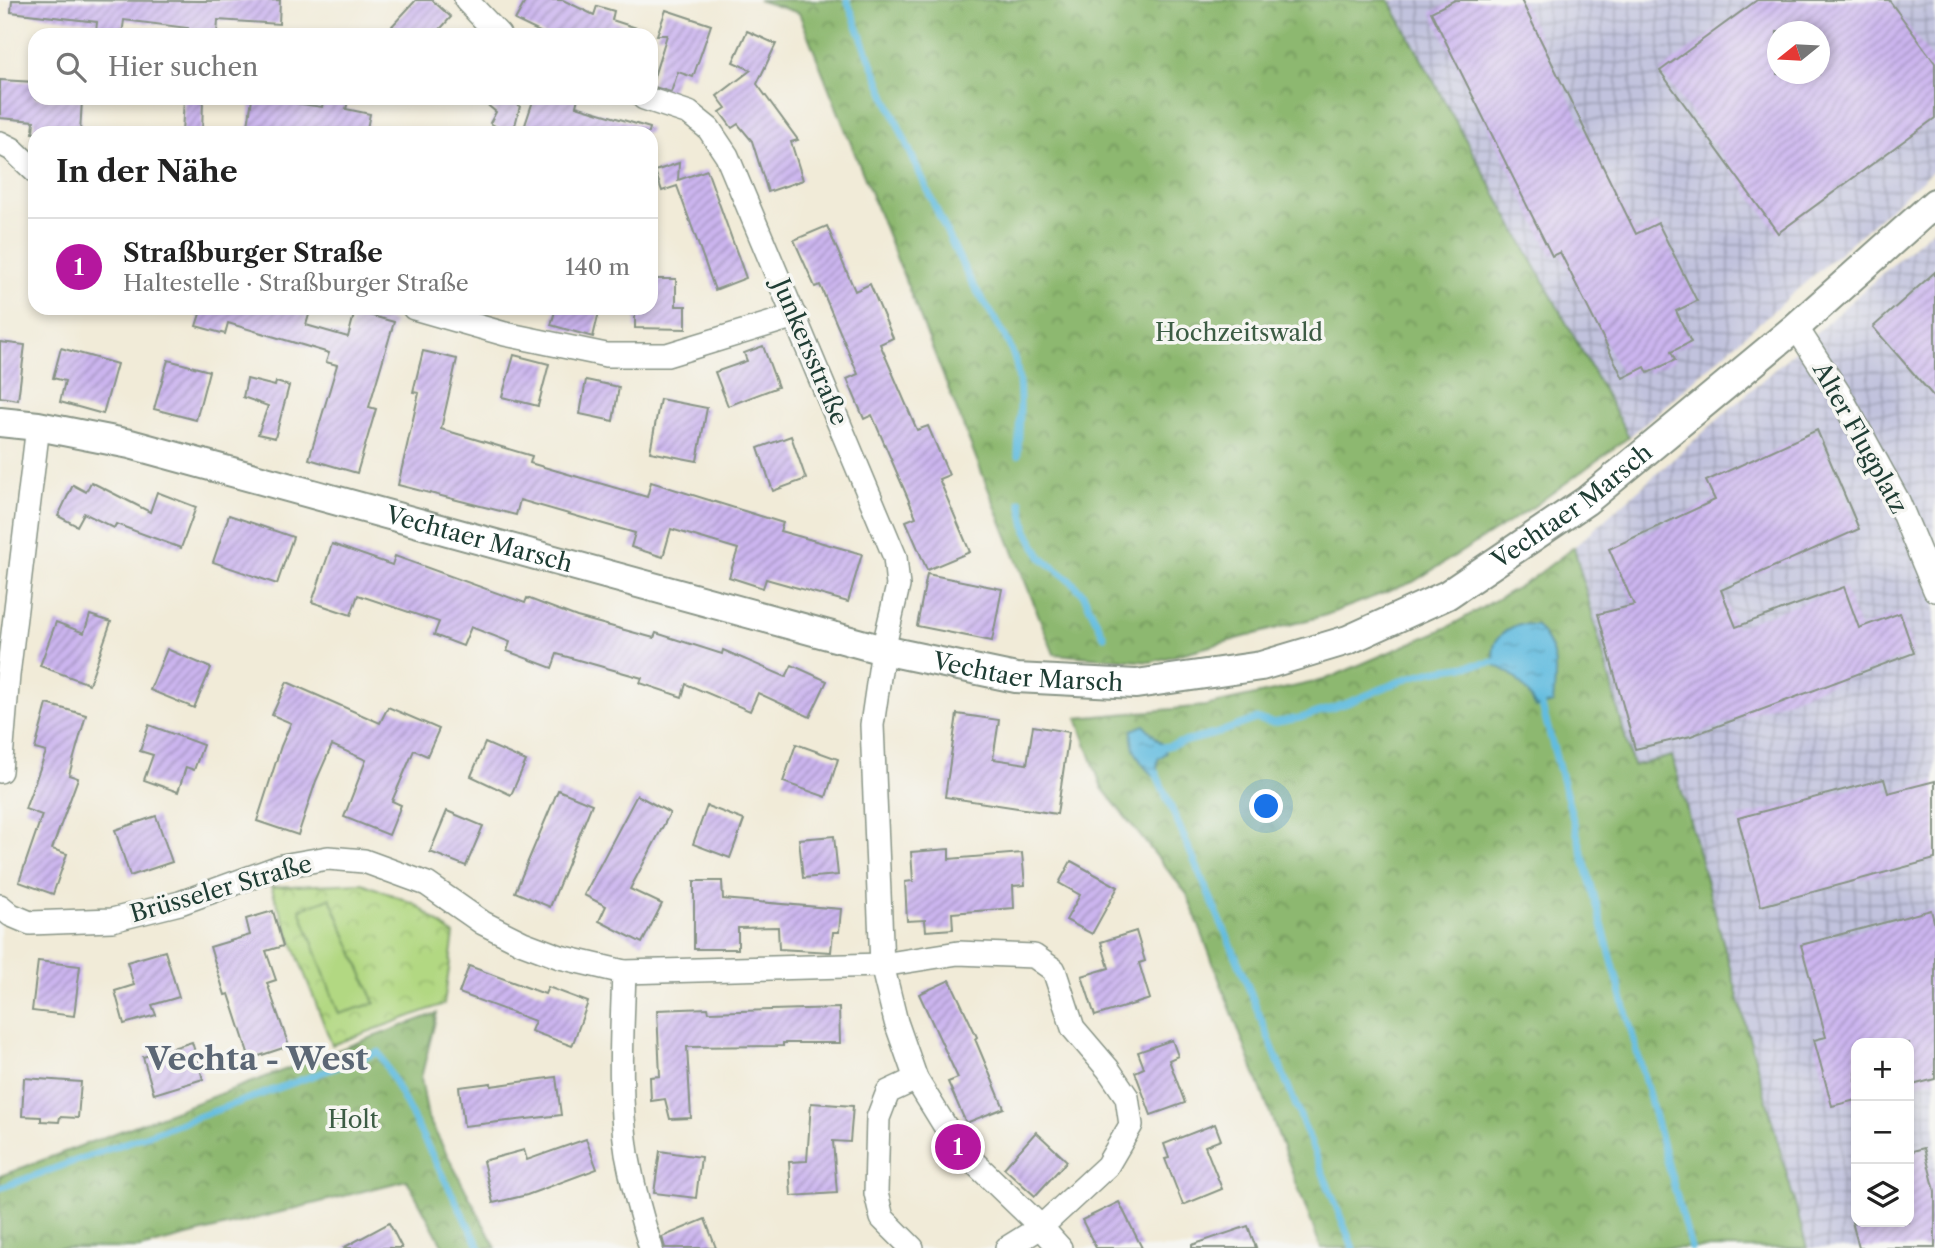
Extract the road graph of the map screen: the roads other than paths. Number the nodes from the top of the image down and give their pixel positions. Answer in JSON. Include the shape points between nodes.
{"nodes":[{"id":1,"x":466,"y":0,"type":"edge"},
{"id":2,"x":492,"y":28,"type":"edge"},
{"id":3,"x":658,"y":103,"type":"edge"},
{"id":4,"x":0,"y":143,"type":"edge"},
{"id":5,"x":28,"y":164,"type":"edge"},
{"id":6,"x":1935,"y":203,"type":"edge"},
{"id":7,"x":442,"y":315,"type":"edge"},
{"id":8,"x":795,"y":316,"type":"junction"},
{"id":9,"x":1796,"y":327,"type":"junction"},
{"id":10,"x":0,"y":422,"type":"edge"},
{"id":11,"x":38,"y":426,"type":"junction"},
{"id":12,"x":1935,"y":590,"type":"edge"},
{"id":13,"x":883,"y":650,"type":"junction"},
{"id":14,"x":0,"y":771,"type":"edge"},
{"id":15,"x":0,"y":906,"type":"edge"},
{"id":16,"x":883,"y":965,"type":"junction"},
{"id":17,"x":624,"y":972,"type":"junction"},
{"id":18,"x":916,"y":1079,"type":"junction"},
{"id":19,"x":1041,"y":1227,"type":"junction"},
{"id":20,"x":651,"y":1248,"type":"edge"},
{"id":21,"x":912,"y":1248,"type":"edge"},
{"id":22,"x":1007,"y":1248,"type":"edge"},
{"id":23,"x":1060,"y":1248,"type":"edge"}],
"edges":[{"from":1,"to":2,"type":"street"},
{"from":3,"to":8,"type":"street","name":"Junkersstraße","via":[[689,113],[709,129],[727,156]]},
{"from":4,"to":5,"type":"street"},
{"from":6,"to":9,"type":"street","name":"Vechtaer Marsch"},
{"from":7,"to":8,"type":"street","via":[[505,334],[606,355],[667,355]]},
{"from":8,"to":13,"type":"street","name":"Junkersstraße","via":[[895,557],[898,586]]},
{"from":9,"to":12,"type":"street","name":"Alter Flugplatz","via":[[1840,395],[1898,501]]},
{"from":9,"to":13,"type":"street","name":"Vechtaer Marsch","via":[[1586,501],[1447,595],[1348,640],[1261,666],[1136,684],[1016,678]]},
{"from":10,"to":11,"type":"street","name":"Vechtaer Marsch"},
{"from":11,"to":13,"type":"street","name":"Vechtaer Marsch","via":[[131,444]]},
{"from":11,"to":14,"type":"street"},
{"from":13,"to":16,"type":"street","name":"Junkersstraße","via":[[872,726]]},
{"from":15,"to":17,"type":"street","name":"Brüsseler Straße","via":[[30,923],[113,920],[180,903],[282,866],[328,858],[364,861],[427,884],[483,923],[523,943]]},
{"from":16,"to":17,"type":"street","name":"Brüsseler Straße"},
{"from":16,"to":18,"type":"street","name":"Junkersstraße"},
{"from":16,"to":19,"type":"street","name":"Brüsseler Straße","via":[[958,953],[1034,956],[1054,970],[1073,1028],[1127,1097],[1132,1125],[1107,1166]]},
{"from":17,"to":20,"type":"street","via":[[621,1065],[627,1152]]},
{"from":18,"to":19,"type":"street","name":"Junkersstraße","via":[[958,1147]]},
{"from":18,"to":21,"type":"street","via":[[888,1092],[878,1118],[876,1193],[882,1218]]},
{"from":19,"to":22,"type":"street","name":"Brüsseler Straße"},
{"from":19,"to":23,"type":"street","name":"Junkersstraße"}]}
